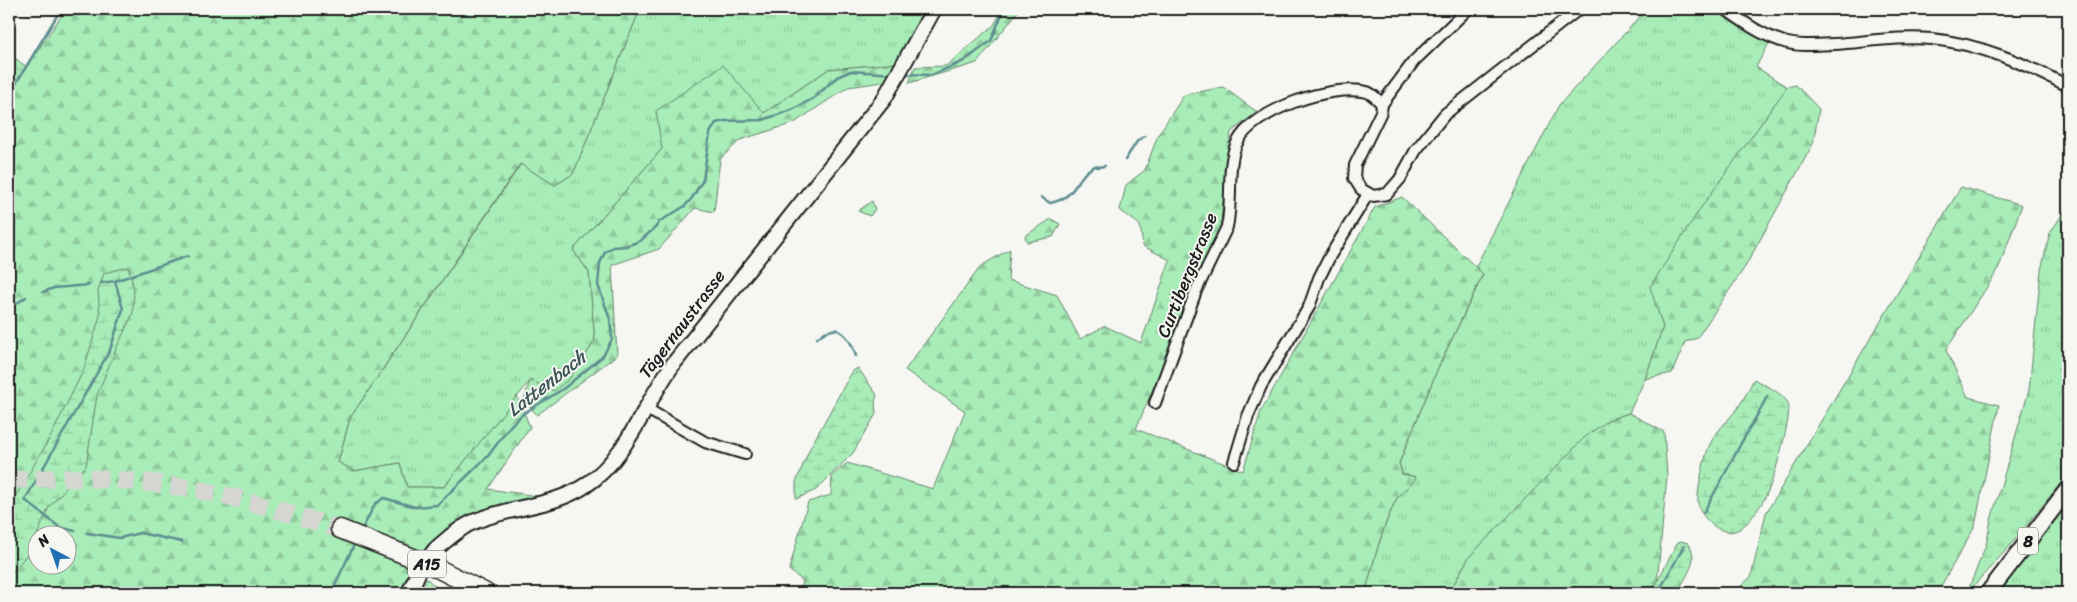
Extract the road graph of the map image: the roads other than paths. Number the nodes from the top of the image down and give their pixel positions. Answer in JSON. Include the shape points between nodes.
{"nodes":[{"id":1,"x":934,"y":9,"type":"edge"},
{"id":2,"x":1468,"y":9,"type":"edge"},
{"id":3,"x":1579,"y":9,"type":"edge"},
{"id":4,"x":1725,"y":9,"type":"edge"},
{"id":5,"x":2068,"y":86,"type":"edge"},
{"id":6,"x":1382,"y":104,"type":"junction"},
{"id":7,"x":1368,"y":194,"type":"junction"},
{"id":8,"x":1155,"y":403,"type":"dead end"},
{"id":9,"x":645,"y":408,"type":"junction"},
{"id":10,"x":745,"y":454,"type":"dead end"},
{"id":11,"x":1234,"y":462,"type":"dead end"},
{"id":12,"x":2068,"y":489,"type":"edge"},
{"id":13,"x":353,"y":534,"type":"tunnel mouth"},
{"id":14,"x":409,"y":593,"type":"edge"},
{"id":15,"x":486,"y":593,"type":"edge"},
{"id":16,"x":1988,"y":593,"type":"edge"}],
"edges":[{"from":1,"to":9,"type":"street","name":"Tägernaustrasse","via":[[884,100],[674,363]]},
{"from":2,"to":6,"type":"street","via":[[1414,60]]},
{"from":3,"to":7,"type":"street","via":[[1445,114],[1416,150],[1392,191],[1378,197]]},
{"from":4,"to":5,"type":"street","via":[[1782,42],[1810,45],[1909,39],[1953,42],[2010,59]]},
{"from":6,"to":7,"type":"street","via":[[1353,170],[1356,182]]},
{"from":6,"to":8,"type":"street","name":"Curtibergstrasse","via":[[1368,92],[1358,91],[1294,101],[1256,121],[1241,135],[1233,154],[1227,227],[1196,292]]},
{"from":7,"to":11,"type":"street","via":[[1330,256],[1309,307],[1261,386]]},
{"from":9,"to":10,"type":"street","via":[[699,440]]},
{"from":9,"to":14,"type":"street","name":"Tägernaustrasse","bridge":true,"via":[[627,442],[610,464],[586,485],[558,498],[470,523],[435,550],[419,571]]},
{"from":12,"to":16,"type":"main road","number":"8"},
{"from":13,"to":15,"type":"highway","number":"A15","via":[[431,565]]}]}
